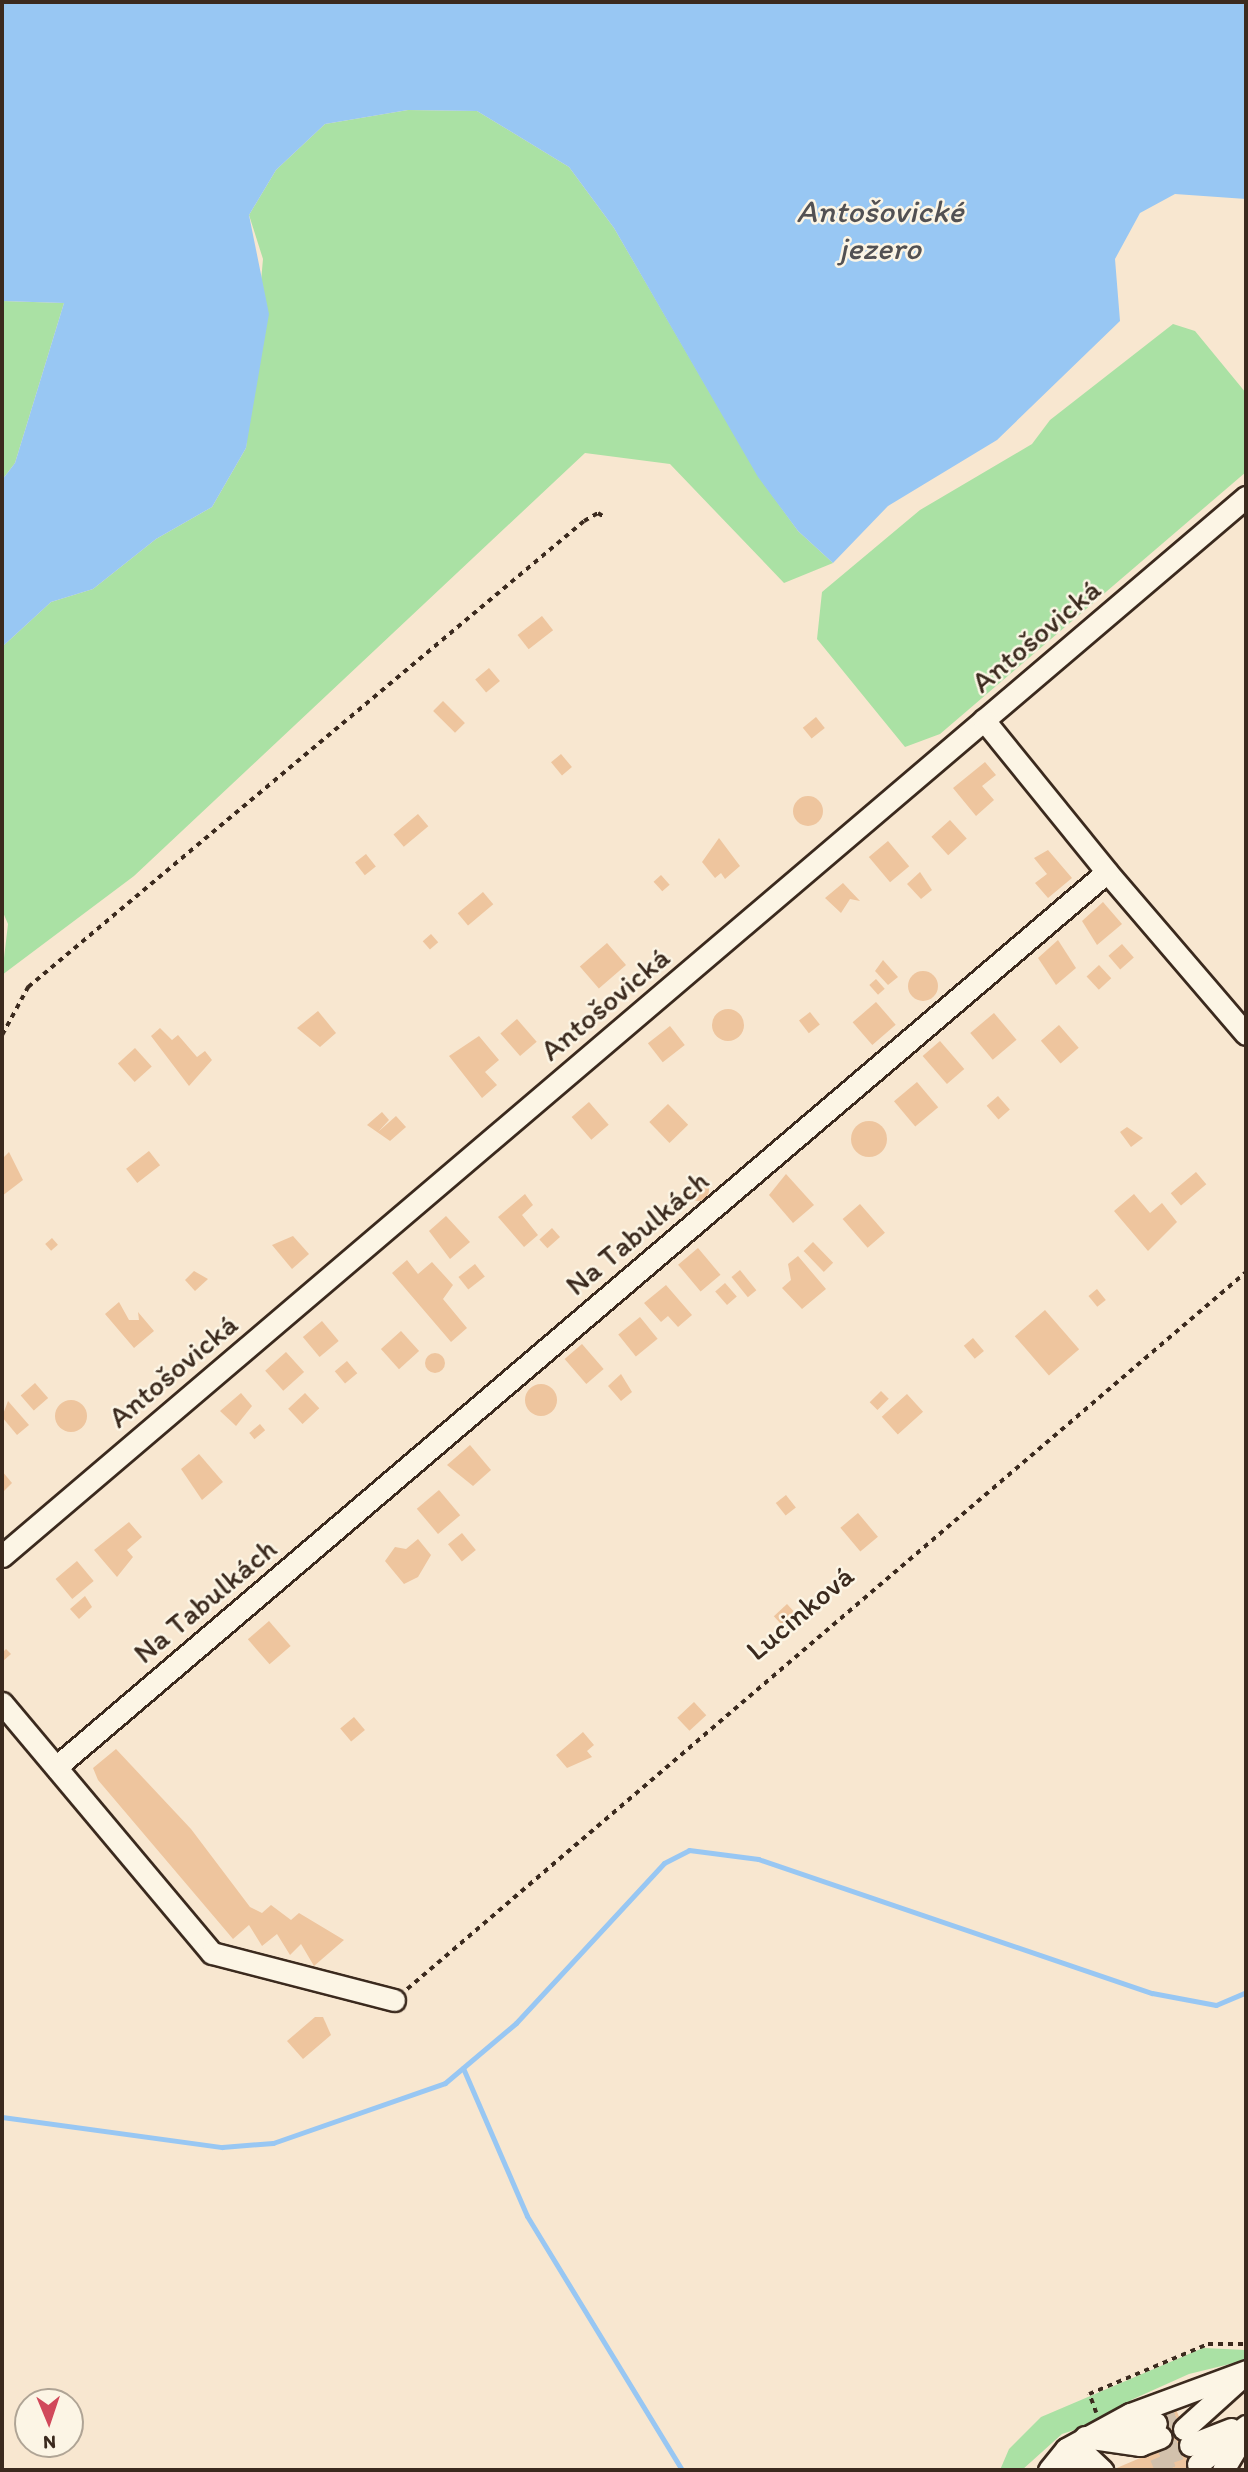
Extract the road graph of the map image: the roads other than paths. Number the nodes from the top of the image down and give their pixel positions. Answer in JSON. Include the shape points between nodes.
{"nodes":[{"id":1,"x":1246,"y":497,"type":"edge"},
{"id":2,"x":984,"y":720,"type":"junction"},
{"id":3,"x":1107,"y":872,"type":"junction"},
{"id":4,"x":1246,"y":1034,"type":"edge"},
{"id":5,"x":2,"y":1556,"type":"edge"},
{"id":6,"x":2,"y":1703,"type":"edge"},
{"id":7,"x":55,"y":1767,"type":"junction"},
{"id":8,"x":394,"y":2000,"type":"road end"},
{"id":9,"x":1246,"y":2372,"type":"edge"},
{"id":10,"x":1158,"y":2430,"type":"tunnel mouth"},
{"id":11,"x":1246,"y":2430,"type":"edge"},
{"id":12,"x":1100,"y":2436,"type":"junction"},
{"id":13,"x":1195,"y":2450,"type":"edge"},
{"id":14,"x":1052,"y":2470,"type":"edge"},
{"id":15,"x":1102,"y":2470,"type":"edge"},
{"id":16,"x":1223,"y":2470,"type":"edge"},
{"id":17,"x":1233,"y":2470,"type":"edge"}],
"edges":[{"from":1,"to":2,"type":"street","name":"Antošovická"},
{"from":2,"to":3,"type":"street"},
{"from":2,"to":5,"type":"street","name":"Antošovická"},
{"from":3,"to":4,"type":"street"},
{"from":3,"to":7,"type":"street","name":"Na Tabulkách"},
{"from":6,"to":7,"type":"street"},
{"from":7,"to":8,"type":"street","via":[[212,1953]]},
{"from":9,"to":12,"type":"street"},
{"from":9,"to":13,"type":"street","via":[[1217,2402]]},
{"from":10,"to":12,"type":"street"},
{"from":11,"to":13,"type":"street"},
{"from":11,"to":13,"type":"street"},
{"from":11,"to":16,"type":"street"},
{"from":11,"to":17,"type":"street"},
{"from":12,"to":14,"type":"street"},
{"from":14,"to":15,"type":"street","via":[[1087,2456]]}]}
